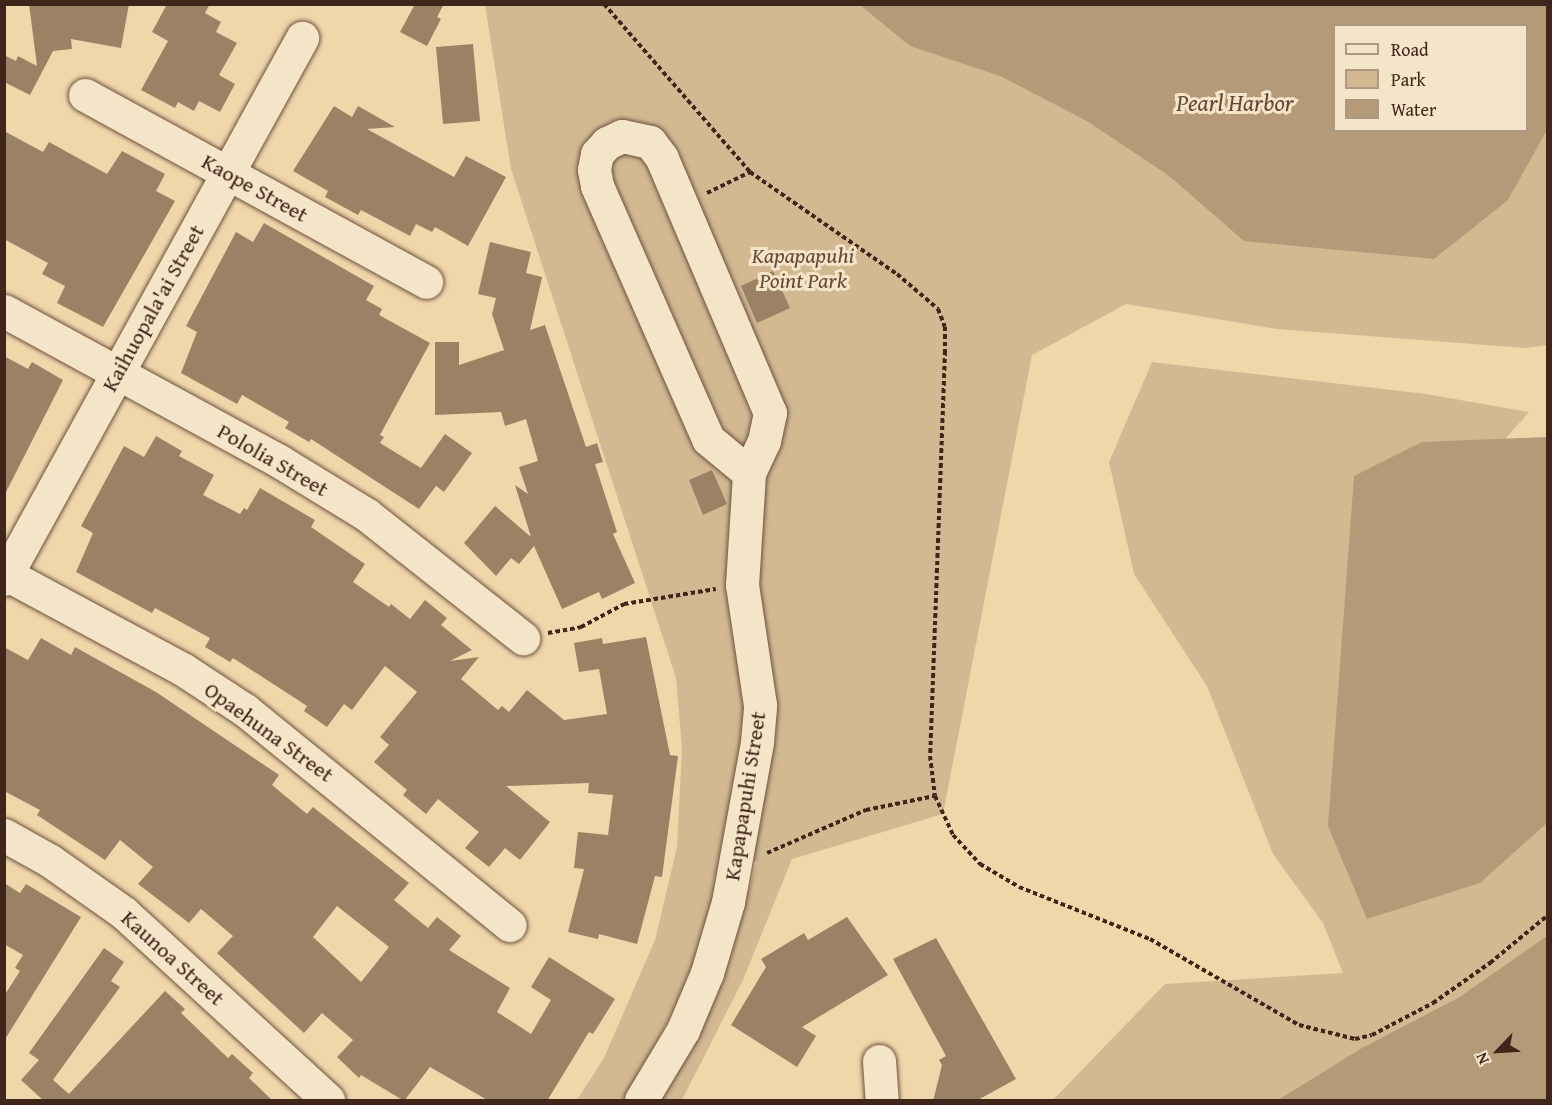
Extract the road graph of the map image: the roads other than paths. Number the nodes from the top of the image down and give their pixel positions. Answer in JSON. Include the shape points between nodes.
{"nodes":[{"id":1,"x":302,"y":38,"type":"dead end"},
{"id":2,"x":85,"y":95,"type":"dead end"},
{"id":3,"x":228,"y":173,"type":"junction"},
{"id":4,"x":426,"y":282,"type":"dead end"},
{"id":5,"x":4,"y":311,"type":"edge"},
{"id":6,"x":118,"y":373,"type":"junction"},
{"id":7,"x":749,"y":473,"type":"junction"},
{"id":8,"x":5,"y":575,"type":"edge"},
{"id":9,"x":523,"y":638,"type":"road end"},
{"id":10,"x":4,"y":835,"type":"edge"},
{"id":11,"x":510,"y":925,"type":"dead end"},
{"id":12,"x":879,"y":1061,"type":"dead end"},
{"id":13,"x":328,"y":1101,"type":"edge"},
{"id":14,"x":641,"y":1101,"type":"edge"},
{"id":15,"x":882,"y":1101,"type":"edge"}],
"edges":[{"from":1,"to":3,"type":"street","name":"Kaihuopala'ai Street"},
{"from":2,"to":3,"type":"street","name":"Kaope Street"},
{"from":3,"to":4,"type":"street","name":"Kaope Street"},
{"from":3,"to":6,"type":"street","name":"Kaihuopala'ai Street"},
{"from":5,"to":6,"type":"street","name":"Pololia Street"},
{"from":6,"to":8,"type":"street","name":"Kaihuopala'ai Street"},
{"from":6,"to":9,"type":"street","name":"Pololia Street","via":[[279,461],[367,515]]},
{"from":7,"to":7,"type":"street","via":[[764,441],[770,413],[662,158],[650,142],[622,136],[607,143],[597,154],[597,186],[708,439]]},
{"from":7,"to":14,"type":"street","name":"Kapapapuhi Street","via":[[742,585],[760,705],[757,742],[728,902],[703,983],[682,1030]]},
{"from":8,"to":11,"type":"street","name":"Opaehuna Street","via":[[183,670],[245,710]]},
{"from":10,"to":13,"type":"street","name":"Kaunoa Street","via":[[49,860],[124,913]]},
{"from":12,"to":15,"type":"street"}]}
